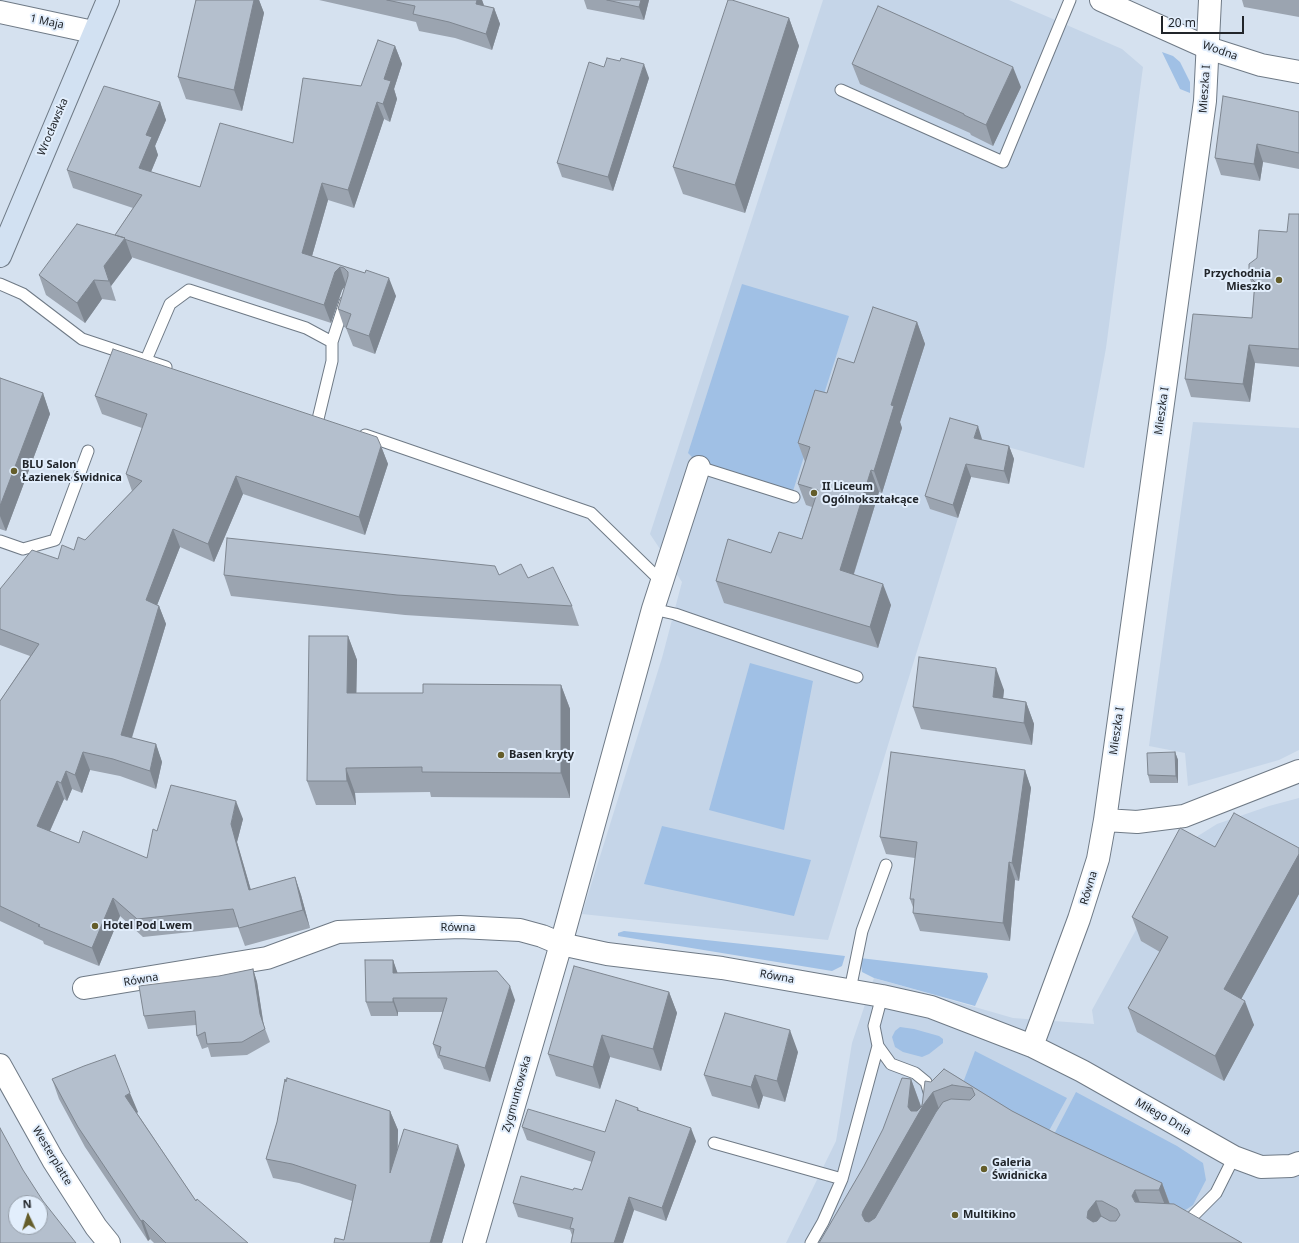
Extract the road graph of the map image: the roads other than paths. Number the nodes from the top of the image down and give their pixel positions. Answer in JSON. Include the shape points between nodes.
{"nodes":[{"id":1,"x":108,"y":0,"type":"edge"},
{"id":2,"x":1070,"y":0,"type":"edge"},
{"id":3,"x":1101,"y":0,"type":"edge"},
{"id":4,"x":1210,"y":0,"type":"edge"},
{"id":5,"x":0,"y":12,"type":"edge"},
{"id":6,"x":93,"y":32,"type":"junction"},
{"id":7,"x":1208,"y":48,"type":"junction"},
{"id":8,"x":1299,"y":72,"type":"edge"},
{"id":9,"x":840,"y":90,"type":"dead end"},
{"id":10,"x":0,"y":256,"type":"edge"},
{"id":11,"x":0,"y":284,"type":"edge"},
{"id":12,"x":348,"y":292,"type":"edge"},
{"id":13,"x":332,"y":342,"type":"junction"},
{"id":14,"x":146,"y":360,"type":"junction"},
{"id":15,"x":176,"y":370,"type":"edge"},
{"id":16,"x":318,"y":419,"type":"edge"},
{"id":17,"x":355,"y":432,"type":"edge"},
{"id":18,"x":88,"y":451,"type":"dead end"},
{"id":19,"x":699,"y":467,"type":"joint"},
{"id":20,"x":794,"y":497,"type":"dead end"},
{"id":21,"x":0,"y":541,"type":"edge"},
{"id":22,"x":662,"y":582,"type":"junction"},
{"id":23,"x":653,"y":609,"type":"junction"},
{"id":24,"x":857,"y":677,"type":"dead end"},
{"id":25,"x":1299,"y":771,"type":"edge"},
{"id":26,"x":1105,"y":820,"type":"junction"},
{"id":27,"x":886,"y":866,"type":"dead end"},
{"id":28,"x":561,"y":944,"type":"junction"},
{"id":29,"x":84,"y":988,"type":"dead end"},
{"id":30,"x":850,"y":990,"type":"junction"},
{"id":31,"x":882,"y":996,"type":"junction"},
{"id":32,"x":878,"y":1046,"type":"junction"},
{"id":33,"x":1032,"y":1046,"type":"junction"},
{"id":34,"x":0,"y":1065,"type":"edge"},
{"id":35,"x":929,"y":1102,"type":"edge"},
{"id":36,"x":714,"y":1143,"type":"dead end"},
{"id":37,"x":1234,"y":1157,"type":"junction"},
{"id":38,"x":1299,"y":1163,"type":"edge"},
{"id":39,"x":842,"y":1179,"type":"junction"},
{"id":40,"x":1176,"y":1226,"type":"edge"},
{"id":41,"x":110,"y":1243,"type":"edge"},
{"id":42,"x":474,"y":1243,"type":"edge"},
{"id":43,"x":811,"y":1243,"type":"edge"}],
"edges":[{"from":1,"to":6,"type":"main road","name":"Wrocławska"},
{"from":2,"to":9,"type":"lane","via":[[1003,162]]},
{"from":3,"to":7,"type":"street","name":"Wodna"},
{"from":4,"to":7,"type":"street","name":"Mieszka I"},
{"from":5,"to":6,"type":"street","name":"1 Maja"},
{"from":6,"to":10,"type":"main road","name":"Wrocławska"},
{"from":7,"to":8,"type":"street","name":"Wodna","via":[[1260,65]]},
{"from":7,"to":26,"type":"street","name":"Mieszka I","via":[[1205,101]]},
{"from":11,"to":14,"type":"lane","via":[[23,294],[82,339]]},
{"from":12,"to":13,"type":"lane"},
{"from":13,"to":14,"type":"lane","via":[[306,328],[189,290],[170,304]]},
{"from":13,"to":16,"type":"lane","via":[[332,361]]},
{"from":14,"to":15,"type":"lane"},
{"from":17,"to":22,"type":"lane","via":[[591,513]]},
{"from":18,"to":21,"type":"lane","via":[[55,540],[23,549]]},
{"from":19,"to":20,"type":"lane"},
{"from":19,"to":22,"type":"street","name":"Zygmuntowska"},
{"from":22,"to":23,"type":"street","name":"Zygmuntowska"},
{"from":23,"to":24,"type":"lane","via":[[675,614]]},
{"from":23,"to":28,"type":"street","name":"Zygmuntowska"},
{"from":25,"to":26,"type":"street","via":[[1184,816],[1137,822]]},
{"from":26,"to":33,"type":"street","name":"Równa","via":[[1098,859],[1079,919]]},
{"from":27,"to":30,"type":"lane","via":[[862,931]]},
{"from":28,"to":29,"type":"street","name":"Równa","via":[[520,930],[460,927],[338,932],[267,958]]},
{"from":28,"to":30,"type":"street","name":"Równa","via":[[607,954],[722,968]]},
{"from":28,"to":42,"type":"street","name":"Zygmuntowska"},
{"from":30,"to":31,"type":"street","name":"Równa"},
{"from":31,"to":32,"type":"lane","via":[[874,1026]]},
{"from":31,"to":33,"type":"street","name":"Równa","via":[[931,1007]]},
{"from":32,"to":35,"type":"lane","via":[[891,1064],[915,1073],[926,1082],[930,1095]]},
{"from":32,"to":39,"type":"lane"},
{"from":33,"to":37,"type":"street","name":"Miłego Dnia","via":[[1082,1071]]},
{"from":34,"to":41,"type":"street","name":"Westerplatte","via":[[53,1160],[96,1227]]},
{"from":36,"to":39,"type":"lane"},
{"from":37,"to":38,"type":"street","name":"Miłego Dnia","via":[[1261,1167],[1291,1166]]},
{"from":37,"to":40,"type":"lane","via":[[1212,1197],[1182,1226]]},
{"from":39,"to":43,"type":"lane"}]}
